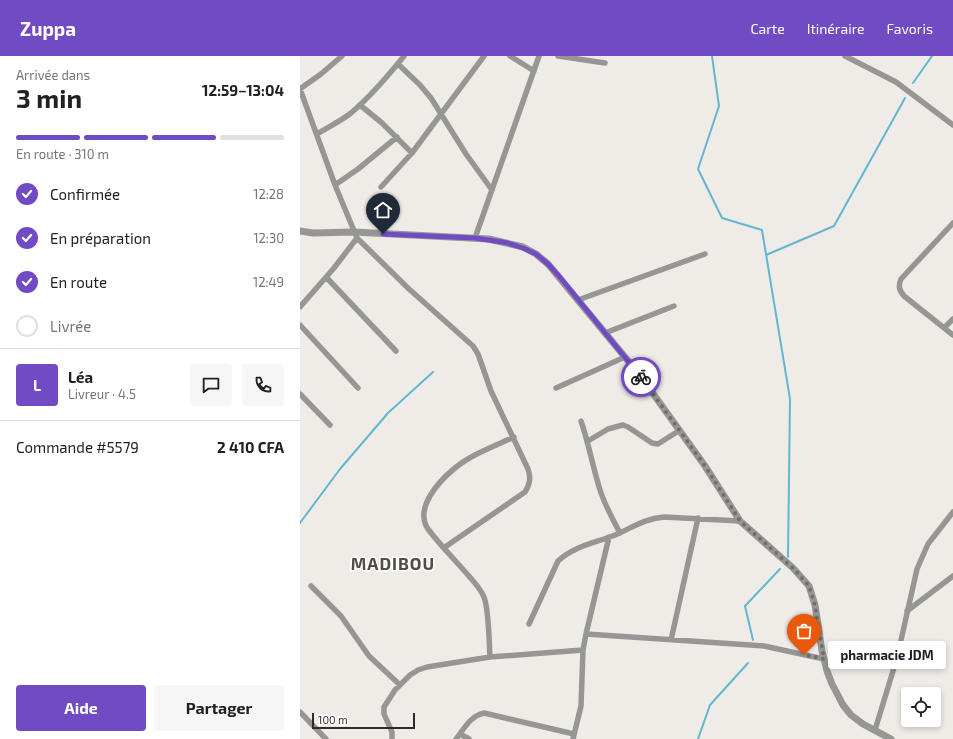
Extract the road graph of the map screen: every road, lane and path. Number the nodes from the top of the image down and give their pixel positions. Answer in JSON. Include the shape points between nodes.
{"nodes":[{"id":1,"x":342,"y":56,"type":"edge"},
{"id":2,"x":404,"y":56,"type":"edge"},
{"id":3,"x":484,"y":56,"type":"edge"},
{"id":4,"x":510,"y":56,"type":"edge"},
{"id":5,"x":539,"y":56,"type":"edge"},
{"id":6,"x":558,"y":56,"type":"edge"},
{"id":7,"x":845,"y":56,"type":"edge"},
{"id":8,"x":605,"y":63,"type":"dead end"},
{"id":9,"x":398,"y":64,"type":"junction"},
{"id":10,"x":534,"y":71,"type":"junction"},
{"id":11,"x":300,"y":89,"type":"edge"},
{"id":12,"x":360,"y":104,"type":"junction"},
{"id":13,"x":302,"y":105,"type":"edge"},
{"id":14,"x":441,"y":115,"type":"junction"},
{"id":15,"x":953,"y":125,"type":"edge"},
{"id":16,"x":317,"y":134,"type":"junction"},
{"id":17,"x":397,"y":137,"type":"junction"},
{"id":18,"x":412,"y":153,"type":"junction"},
{"id":19,"x":335,"y":185,"type":"junction"},
{"id":20,"x":381,"y":187,"type":"dead end"},
{"id":21,"x":492,"y":190,"type":"junction"},
{"id":22,"x":953,"y":223,"type":"edge"},
{"id":23,"x":300,"y":231,"type":"edge"},
{"id":24,"x":356,"y":235,"type":"junction"},
{"id":25,"x":475,"y":238,"type":"junction"},
{"id":26,"x":705,"y":254,"type":"dead end"},
{"id":27,"x":326,"y":277,"type":"junction"},
{"id":28,"x":578,"y":300,"type":"junction"},
{"id":29,"x":674,"y":306,"type":"dead end"},
{"id":30,"x":300,"y":307,"type":"edge"},
{"id":31,"x":953,"y":319,"type":"edge"},
{"id":32,"x":300,"y":325,"type":"edge"},
{"id":33,"x":944,"y":328,"type":"junction"},
{"id":34,"x":605,"y":333,"type":"junction"},
{"id":35,"x":953,"y":335,"type":"edge"},
{"id":36,"x":396,"y":350,"type":"dead end"},
{"id":37,"x":625,"y":357,"type":"junction"},
{"id":38,"x":358,"y":388,"type":"dead end"},
{"id":39,"x":556,"y":388,"type":"dead end"},
{"id":40,"x":300,"y":394,"type":"edge"},
{"id":41,"x":581,"y":421,"type":"dead end"},
{"id":42,"x":330,"y":425,"type":"dead end"},
{"id":43,"x":680,"y":430,"type":"junction"},
{"id":44,"x":514,"y":437,"type":"junction"},
{"id":45,"x":588,"y":441,"type":"junction"},
{"id":46,"x":953,"y":512,"type":"edge"},
{"id":47,"x":698,"y":518,"type":"junction"},
{"id":48,"x":740,"y":521,"type":"junction"},
{"id":49,"x":620,"y":533,"type":"junction"},
{"id":50,"x":609,"y":538,"type":"junction"},
{"id":51,"x":445,"y":548,"type":"junction"},
{"id":52,"x":953,"y":576,"type":"edge"},
{"id":53,"x":311,"y":586,"type":"dead end"},
{"id":54,"x":907,"y":611,"type":"junction"},
{"id":55,"x":529,"y":624,"type":"dead end"},
{"id":56,"x":586,"y":634,"type":"junction"},
{"id":57,"x":671,"y":640,"type":"junction"},
{"id":58,"x":583,"y":650,"type":"junction"},
{"id":59,"x":490,"y":657,"type":"junction"},
{"id":60,"x":824,"y":659,"type":"junction"},
{"id":61,"x":400,"y":685,"type":"junction"},
{"id":62,"x":300,"y":712,"type":"edge"},
{"id":63,"x":875,"y":730,"type":"junction"},
{"id":64,"x":458,"y":736,"type":"edge"},
{"id":65,"x":574,"y":737,"type":"edge"},
{"id":66,"x":326,"y":739,"type":"edge"},
{"id":67,"x":392,"y":739,"type":"edge"},
{"id":68,"x":469,"y":739,"type":"edge"},
{"id":69,"x":892,"y":739,"type":"edge"}],
"edges":[{"from":1,"to":11,"type":"street"},
{"from":2,"to":9,"type":"street"},
{"from":3,"to":14,"type":"street"},
{"from":4,"to":10,"type":"street"},
{"from":5,"to":10,"type":"street"},
{"from":6,"to":8,"type":"street"},
{"from":7,"to":15,"type":"street","via":[[896,82]]},
{"from":9,"to":12,"type":"street"},
{"from":9,"to":14,"type":"street","via":[[431,98]]},
{"from":10,"to":21,"type":"street"},
{"from":11,"to":13,"type":"street"},
{"from":12,"to":16,"type":"street","via":[[338,122]]},
{"from":12,"to":17,"type":"street"},
{"from":13,"to":16,"type":"street"},
{"from":14,"to":18,"type":"street"},
{"from":14,"to":21,"type":"street"},
{"from":16,"to":19,"type":"street"},
{"from":17,"to":18,"type":"street"},
{"from":17,"to":19,"type":"street"},
{"from":18,"to":20,"type":"street"},
{"from":19,"to":24,"type":"street"},
{"from":21,"to":25,"type":"street"},
{"from":22,"to":33,"type":"street","via":[[901,279],[899,288],[904,296]]},
{"from":23,"to":24,"type":"street"},
{"from":24,"to":25,"type":"street"},
{"from":24,"to":27,"type":"street","via":[[345,255]]},
{"from":24,"to":44,"type":"street","via":[[404,284],[473,346],[491,391]]},
{"from":25,"to":28,"type":"street","via":[[508,243],[536,254],[559,276]]},
{"from":26,"to":28,"type":"street"},
{"from":27,"to":30,"type":"street"},
{"from":27,"to":36,"type":"street"},
{"from":28,"to":34,"type":"street"},
{"from":29,"to":34,"type":"street"},
{"from":31,"to":33,"type":"street"},
{"from":32,"to":38,"type":"street"},
{"from":33,"to":35,"type":"street"},
{"from":34,"to":37,"type":"street"},
{"from":37,"to":39,"type":"street"},
{"from":37,"to":43,"type":"street"},
{"from":40,"to":42,"type":"street"},
{"from":41,"to":45,"type":"street"},
{"from":43,"to":45,"type":"street","via":[[661,443],[654,444],[623,425],[608,429]]},
{"from":43,"to":48,"type":"street"},
{"from":44,"to":51,"type":"street","via":[[528,469],[528,488]]},
{"from":44,"to":51,"type":"street","via":[[455,468],[426,502],[423,516],[425,522]]},
{"from":45,"to":49,"type":"street","via":[[601,494]]},
{"from":46,"to":54,"type":"street","via":[[928,544],[917,569]]},
{"from":47,"to":48,"type":"street"},
{"from":47,"to":49,"type":"street","via":[[653,518]]},
{"from":47,"to":57,"type":"street"},
{"from":48,"to":60,"type":"street","via":[[793,568],[809,586],[815,605]]},
{"from":49,"to":50,"type":"street"},
{"from":50,"to":55,"type":"street","via":[[576,548],[558,561]]},
{"from":50,"to":56,"type":"street"},
{"from":51,"to":59,"type":"street","via":[[484,598]]},
{"from":52,"to":54,"type":"street"},
{"from":53,"to":61,"type":"street","via":[[341,616],[369,656]]},
{"from":54,"to":63,"type":"street","via":[[897,658]]},
{"from":56,"to":57,"type":"street"},
{"from":56,"to":58,"type":"street"},
{"from":57,"to":60,"type":"street","via":[[764,646]]},
{"from":58,"to":59,"type":"street"},
{"from":58,"to":65,"type":"street","via":[[581,706]]},
{"from":59,"to":61,"type":"street","via":[[427,667],[410,675]]},
{"from":60,"to":63,"type":"street","via":[[832,684],[843,705],[852,715]]},
{"from":61,"to":67,"type":"street","via":[[384,707]]},
{"from":62,"to":66,"type":"street"},
{"from":63,"to":69,"type":"street"},
{"from":64,"to":65,"type":"street","via":[[472,718],[484,713]]},
{"from":64,"to":68,"type":"street"}]}
